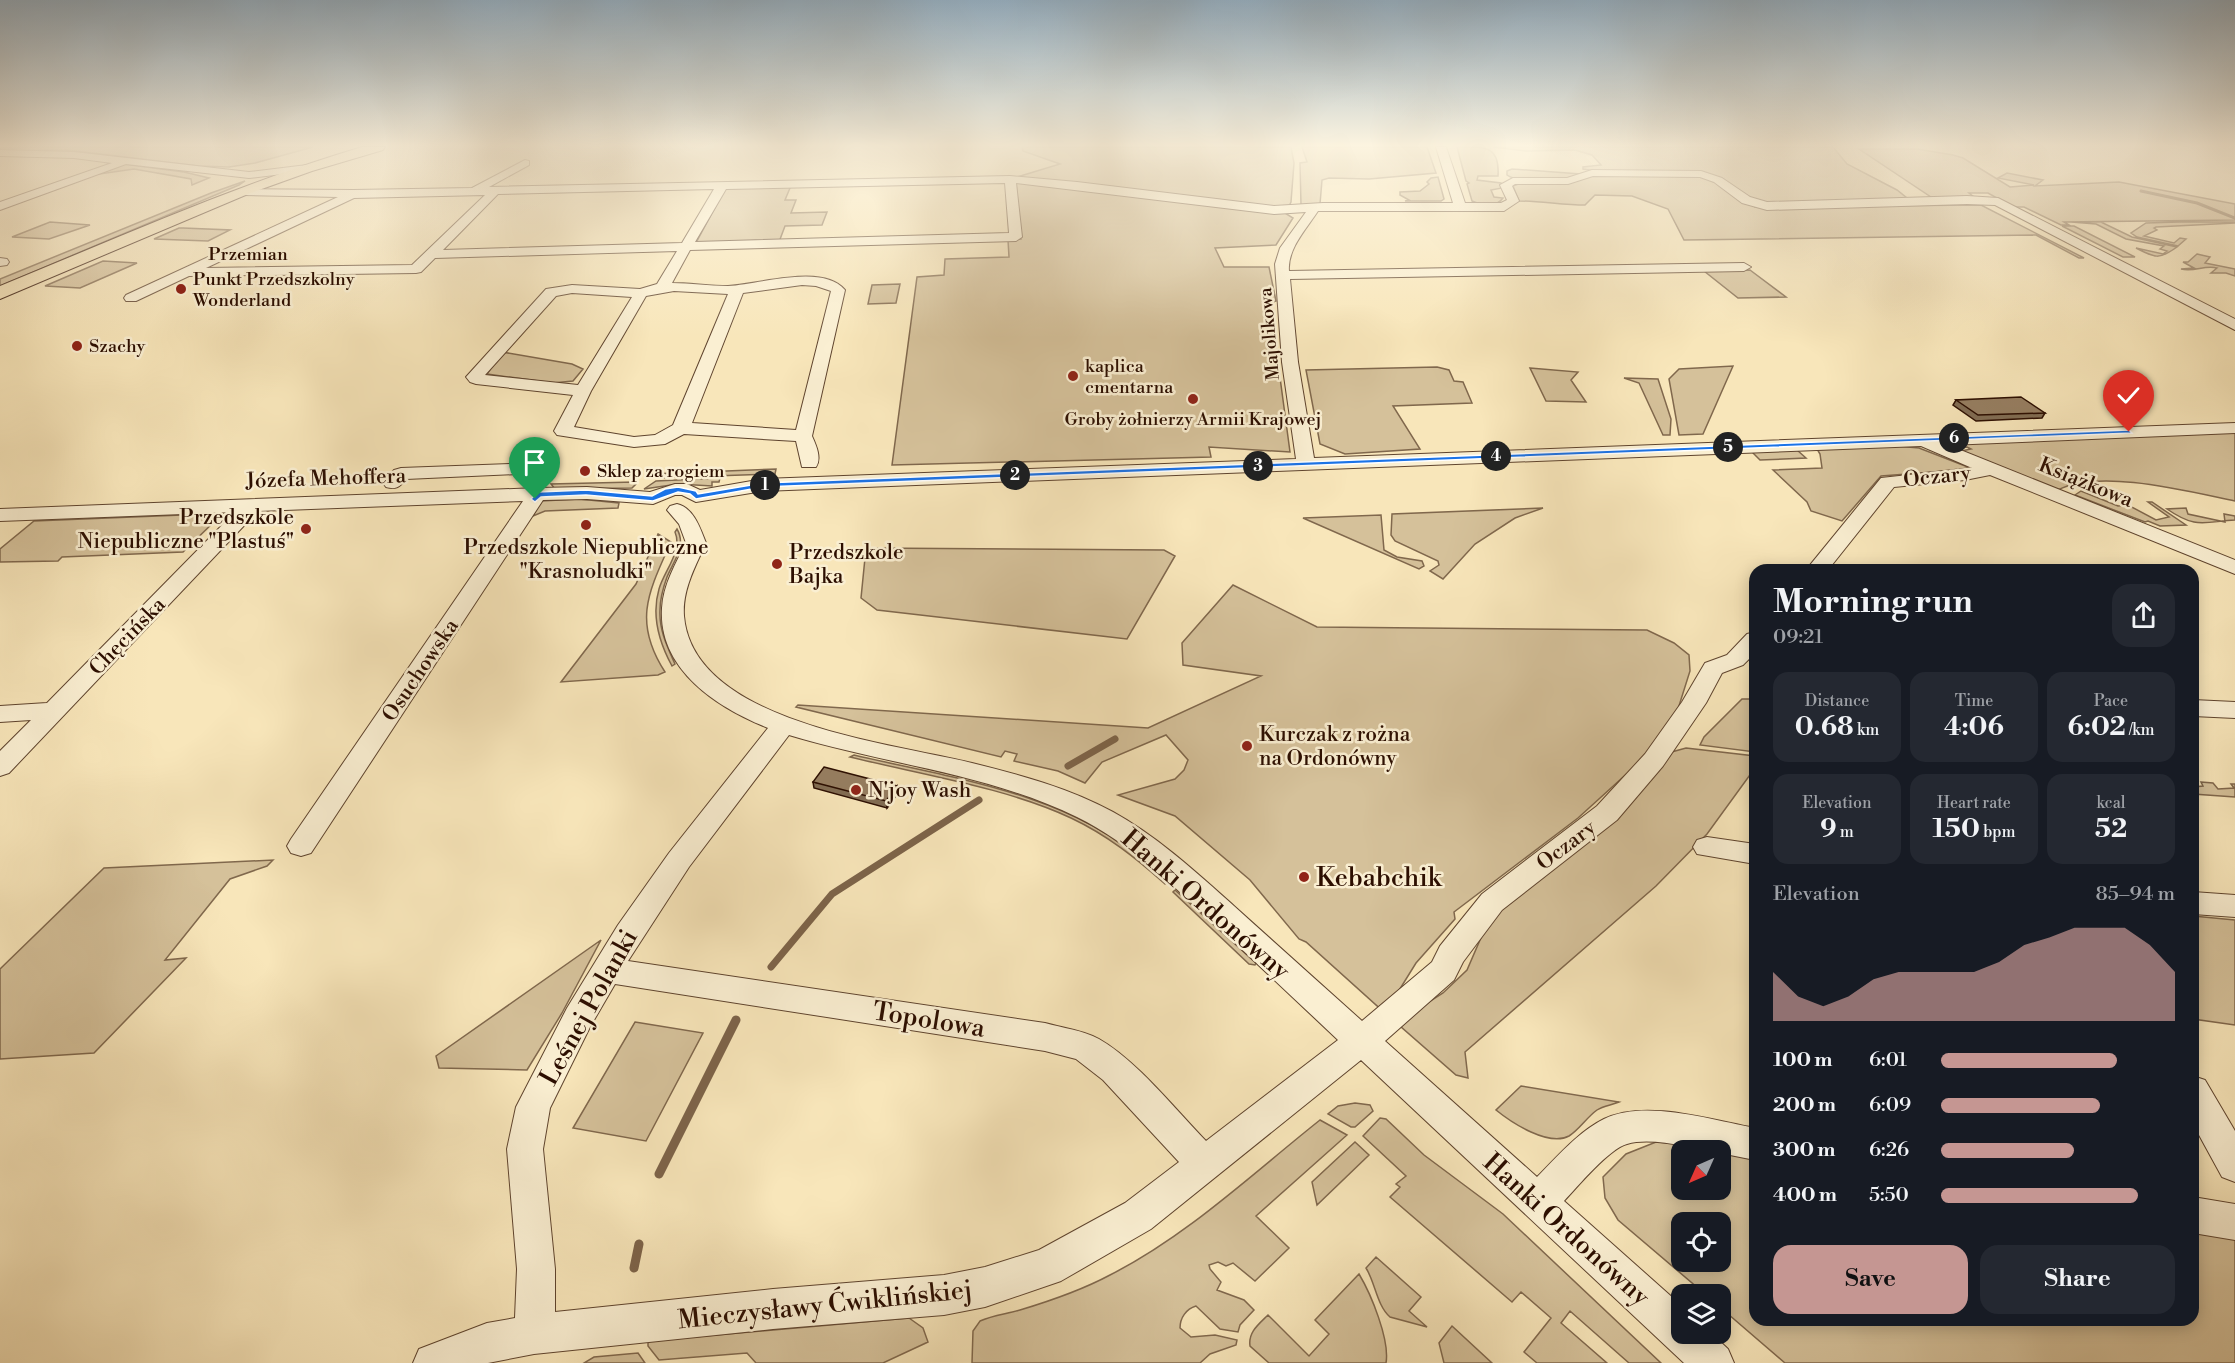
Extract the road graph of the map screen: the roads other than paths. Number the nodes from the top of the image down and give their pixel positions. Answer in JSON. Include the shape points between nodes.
{"nodes":[{"id":1,"x":1313,"y":210,"type":"edge"},
{"id":2,"x":157,"y":211,"type":"edge"},
{"id":3,"x":196,"y":211,"type":"edge"},
{"id":4,"x":318,"y":211,"type":"edge"},
{"id":5,"x":475,"y":211,"type":"edge"},
{"id":6,"x":708,"y":211,"type":"edge"},
{"id":7,"x":1013,"y":211,"type":"edge"},
{"id":8,"x":2013,"y":211,"type":"edge"},
{"id":9,"x":102,"y":232,"type":"dead end"},
{"id":10,"x":686,"y":248,"type":"junction"},
{"id":11,"x":432,"y":254,"type":"junction"},
{"id":12,"x":1,"y":266,"type":"edge"},
{"id":13,"x":20,"y":266,"type":"dead end"},
{"id":14,"x":1744,"y":267,"type":"dead end"},
{"id":15,"x":188,"y":272,"type":"junction"},
{"id":16,"x":1284,"y":275,"type":"junction"},
{"id":17,"x":664,"y":284,"type":"dead end"},
{"id":18,"x":737,"y":290,"type":"junction"},
{"id":19,"x":0,"y":293,"type":"edge"},
{"id":20,"x":642,"y":293,"type":"junction"},
{"id":21,"x":131,"y":298,"type":"dead end"},
{"id":22,"x":2235,"y":325,"type":"edge"},
{"id":23,"x":584,"y":391,"type":"junction"},
{"id":24,"x":681,"y":428,"type":"junction"},
{"id":25,"x":2235,"y":428,"type":"edge"},
{"id":26,"x":803,"y":436,"type":"junction"},
{"id":27,"x":1920,"y":440,"type":"junction"},
{"id":28,"x":809,"y":463,"type":"dead end"},
{"id":29,"x":1306,"y":464,"type":"junction"},
{"id":30,"x":1990,"y":469,"type":"junction"},
{"id":31,"x":513,"y":470,"type":"dead end"},
{"id":32,"x":393,"y":483,"type":"dead end"},
{"id":33,"x":538,"y":494,"type":"junction"},
{"id":34,"x":696,"y":496,"type":"junction"},
{"id":35,"x":653,"y":498,"type":"junction"},
{"id":36,"x":253,"y":506,"type":"junction"},
{"id":37,"x":677,"y":510,"type":"junction"},
{"id":38,"x":0,"y":515,"type":"edge"},
{"id":39,"x":1822,"y":564,"type":"edge"},
{"id":40,"x":2235,"y":567,"type":"edge"},
{"id":41,"x":1749,"y":645,"type":"edge"},
{"id":42,"x":2199,"y":708,"type":"edge"},
{"id":43,"x":2235,"y":710,"type":"edge"},
{"id":44,"x":53,"y":711,"type":"junction"},
{"id":45,"x":0,"y":714,"type":"edge"},
{"id":46,"x":783,"y":726,"type":"junction"},
{"id":47,"x":0,"y":767,"type":"edge"},
{"id":48,"x":301,"y":846,"type":"dead end"},
{"id":49,"x":1707,"y":847,"type":"dead end"},
{"id":50,"x":1749,"y":853,"type":"edge"},
{"id":51,"x":2199,"y":903,"type":"edge"},
{"id":52,"x":2235,"y":906,"type":"edge"},
{"id":53,"x":607,"y":970,"type":"junction"},
{"id":54,"x":1361,"y":1040,"type":"junction"},
{"id":55,"x":2199,"y":1102,"type":"edge"},
{"id":56,"x":1749,"y":1143,"type":"edge"},
{"id":57,"x":1204,"y":1164,"type":"junction"},
{"id":58,"x":2235,"y":1166,"type":"edge"},
{"id":59,"x":1538,"y":1202,"type":"junction"},
{"id":60,"x":2199,"y":1216,"type":"edge"},
{"id":61,"x":2235,"y":1222,"type":"edge"},
{"id":62,"x":1671,"y":1323,"type":"edge"},
{"id":63,"x":534,"y":1334,"type":"junction"},
{"id":64,"x":1694,"y":1344,"type":"edge"},
{"id":65,"x":433,"y":1363,"type":"edge"},
{"id":66,"x":1714,"y":1363,"type":"edge"}],
"edges":[{"from":1,"to":16,"type":"street","name":"Majolikowa","via":[[1287,248],[1282,264]]},
{"from":2,"to":9,"type":"main road"},
{"from":3,"to":19,"type":"main road"},
{"from":4,"to":15,"type":"street"},
{"from":5,"to":11,"type":"street"},
{"from":6,"to":10,"type":"street"},
{"from":7,"to":10,"type":"street","via":[[1016,237]]},
{"from":8,"to":22,"type":"street"},
{"from":10,"to":11,"type":"street"},
{"from":10,"to":17,"type":"street"},
{"from":11,"to":15,"type":"street","name":"Przemian","via":[[416,269]]},
{"from":12,"to":13,"type":"main road"},
{"from":14,"to":16,"type":"street"},
{"from":15,"to":21,"type":"street"},
{"from":16,"to":29,"type":"street","name":"Majolikowa","via":[[1290,363]]},
{"from":18,"to":20,"type":"street","via":[[655,288]]},
{"from":18,"to":24,"type":"street"},
{"from":18,"to":26,"type":"street","via":[[764,284],[821,282],[838,290]]},
{"from":20,"to":23,"type":"street"},
{"from":20,"to":23,"type":"street","via":[[572,289],[551,292],[474,377]]},
{"from":23,"to":24,"type":"street","via":[[563,431],[634,442],[659,440]]},
{"from":24,"to":26,"type":"street"},
{"from":25,"to":27,"type":"street"},
{"from":26,"to":28,"type":"street"},
{"from":27,"to":29,"type":"street"},
{"from":27,"to":30,"type":"street","name":"Książkowa"},
{"from":29,"to":34,"type":"street","via":[[763,485]]},
{"from":30,"to":39,"type":"street","name":"Oczary","via":[[1887,482]]},
{"from":30,"to":40,"type":"street","name":"Książkowa"},
{"from":31,"to":32,"type":"street","via":[[401,474]]},
{"from":33,"to":35,"type":"street","name":"Józefa Mehoffera","via":[[586,492]]},
{"from":33,"to":36,"type":"street","name":"Józefa Mehoffera"},
{"from":33,"to":48,"type":"street","name":"Osuchowska"},
{"from":34,"to":35,"type":"street","via":[[678,489]]},
{"from":34,"to":37,"type":"street","via":[[694,502]]},
{"from":35,"to":37,"type":"street","via":[[653,507]]},
{"from":36,"to":38,"type":"street","name":"Józefa Mehoffera"},
{"from":36,"to":44,"type":"street","name":"Chęcińska"},
{"from":37,"to":46,"type":"street","name":"Hanki Ordonówny","via":[[688,523],[696,543],[679,579],[672,615],[682,646],[701,677],[718,692]]},
{"from":41,"to":54,"type":"street","name":"Oczary","via":[[1735,660],[1713,668],[1654,760],[1607,813],[1492,902],[1443,971]]},
{"from":42,"to":43,"type":"street"},
{"from":44,"to":45,"type":"street"},
{"from":44,"to":47,"type":"street","name":"Chęcińska"},
{"from":46,"to":53,"type":"street","name":"Leśnej Polanki","via":[[661,885]]},
{"from":46,"to":54,"type":"street","name":"Hanki Ordonówny","via":[[1052,795],[1107,819],[1179,874]]},
{"from":49,"to":50,"type":"street"},
{"from":51,"to":52,"type":"street"},
{"from":53,"to":57,"type":"street","name":"Topolowa","via":[[1045,1037],[1086,1048],[1115,1070]]},
{"from":53,"to":63,"type":"street","name":"Leśnej Polanki","via":[[533,1107],[525,1149],[536,1269]]},
{"from":54,"to":57,"type":"street","name":"Mieczysławy Ćwiklińskiej"},
{"from":54,"to":59,"type":"street","name":"Hanki Ordonówny"},
{"from":55,"to":58,"type":"street"},
{"from":56,"to":59,"type":"street","via":[[1657,1128],[1617,1130]]},
{"from":57,"to":63,"type":"street","name":"Mieczysławy Ćwiklińskiej","via":[[1138,1216],[1047,1267],[985,1287],[944,1295],[773,1308]]},
{"from":59,"to":62,"type":"street","name":"Hanki Ordonówny"},
{"from":60,"to":61,"type":"street"},
{"from":63,"to":65,"type":"street","name":"Mieczysławy Ćwiklińskiej","via":[[487,1343]]},
{"from":64,"to":66,"type":"street","name":"Hanki Ordonówny"}]}
